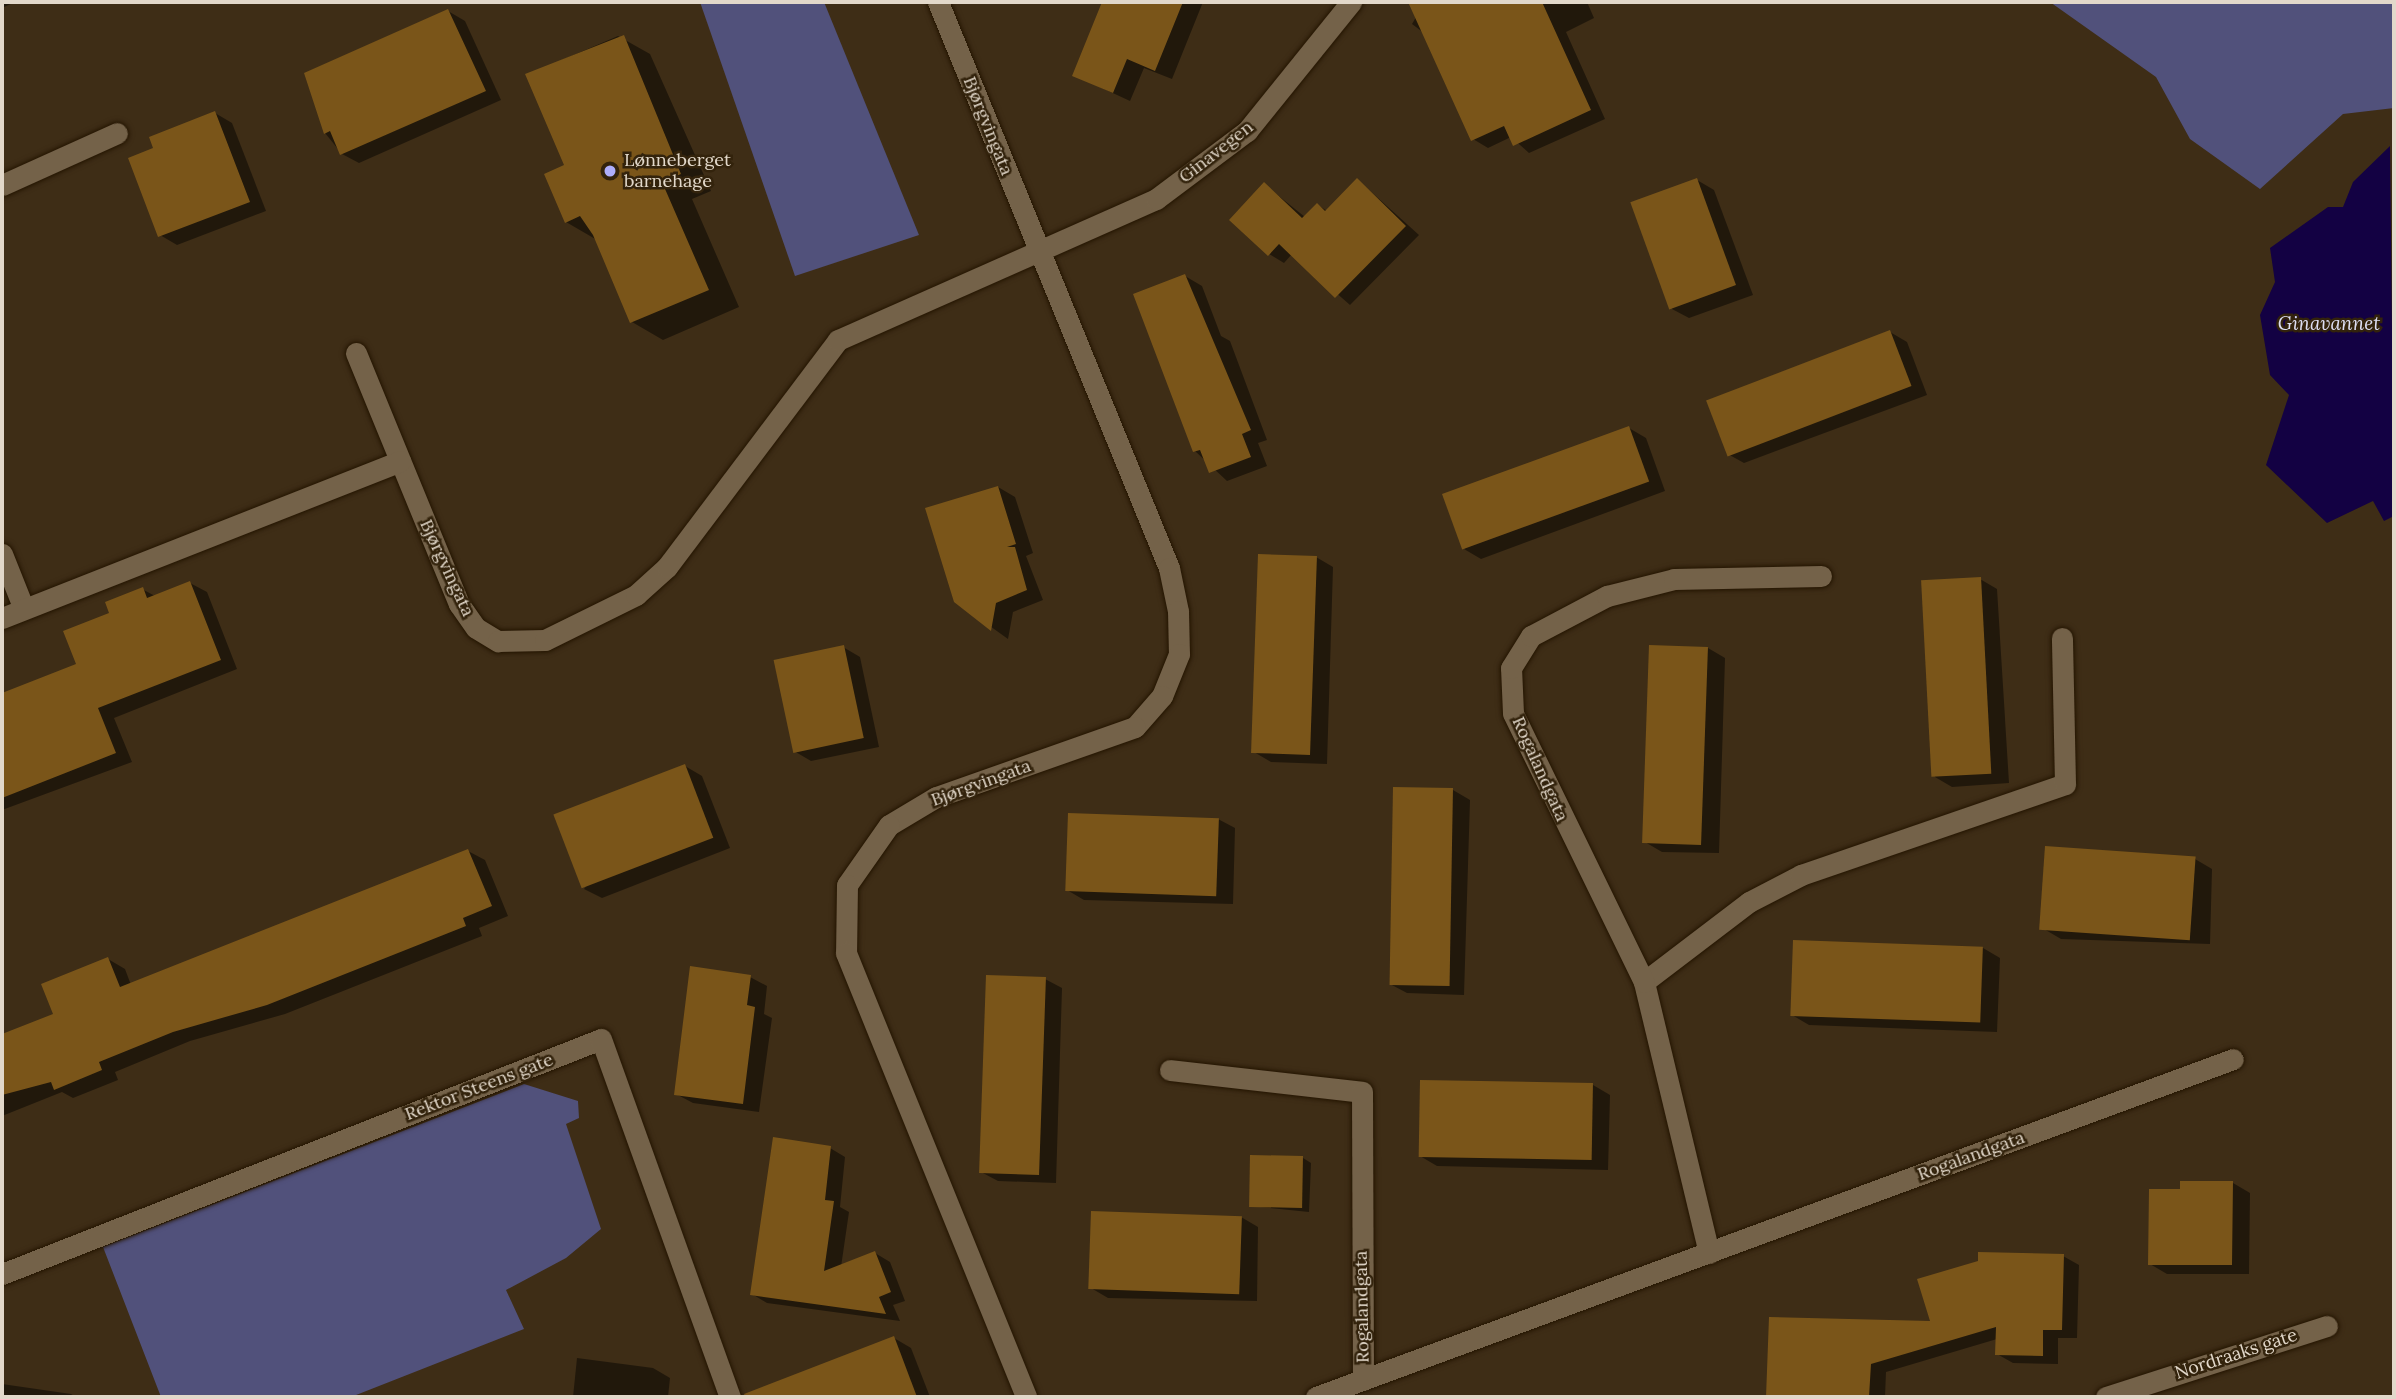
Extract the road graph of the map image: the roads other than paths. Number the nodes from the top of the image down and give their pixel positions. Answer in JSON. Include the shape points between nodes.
{"nodes":[{"id":1,"x":938,"y":2,"type":"edge"},
{"id":2,"x":1351,"y":2,"type":"edge"},
{"id":3,"x":117,"y":133,"type":"dead end"},
{"id":4,"x":2,"y":185,"type":"edge"},
{"id":5,"x":1038,"y":250,"type":"junction"},
{"id":6,"x":356,"y":353,"type":"dead end"},
{"id":7,"x":400,"y":461,"type":"junction"},
{"id":8,"x":2,"y":554,"type":"edge"},
{"id":9,"x":1821,"y":576,"type":"dead end"},
{"id":10,"x":24,"y":609,"type":"junction"},
{"id":11,"x":2,"y":618,"type":"edge"},
{"id":12,"x":2062,"y":638,"type":"dead end"},
{"id":13,"x":1644,"y":982,"type":"junction"},
{"id":14,"x":2233,"y":1059,"type":"dead end"},
{"id":15,"x":1170,"y":1070,"type":"dead end"},
{"id":16,"x":1709,"y":1253,"type":"junction"},
{"id":17,"x":2,"y":1274,"type":"edge"},
{"id":18,"x":2327,"y":1326,"type":"dead end"},
{"id":19,"x":1363,"y":1380,"type":"junction"},
{"id":20,"x":730,"y":1397,"type":"edge"},
{"id":21,"x":1026,"y":1397,"type":"edge"},
{"id":22,"x":1316,"y":1397,"type":"edge"},
{"id":23,"x":2106,"y":1397,"type":"edge"}],
"edges":[{"from":1,"to":5,"type":"street","name":"Bjørgvingata"},
{"from":2,"to":5,"type":"street","name":"Ginavegen","via":[[1247,131],[1156,199]]},
{"from":3,"to":4,"type":"street"},
{"from":5,"to":7,"type":"street","name":"Bjørgvingata","via":[[838,340],[667,567],[636,595],[545,640],[522,646],[476,628],[459,604]]},
{"from":5,"to":21,"type":"street","name":"Bjørgvingata","via":[[1169,568],[1179,654],[1162,696],[1135,727],[974,782],[889,825],[865,850],[847,885],[843,918],[845,953]]},
{"from":6,"to":7,"type":"street","name":"Bjørgvingata"},
{"from":7,"to":10,"type":"street"},
{"from":8,"to":10,"type":"street"},
{"from":9,"to":13,"type":"street","name":"Rogalandgata","via":[[1674,579],[1607,596],[1531,636],[1511,668],[1518,724]]},
{"from":10,"to":11,"type":"street"},
{"from":12,"to":13,"type":"street","via":[[2065,784],[1801,875],[1749,902]]},
{"from":13,"to":16,"type":"street","name":"Rogalandgata"},
{"from":14,"to":16,"type":"street","name":"Rogalandgata"},
{"from":15,"to":19,"type":"street","name":"Rogalandgata","via":[[1362,1092]]},
{"from":16,"to":19,"type":"street","name":"Rogalandgata"},
{"from":17,"to":20,"type":"street","name":"Rektor Steens gate","via":[[601,1039]]},
{"from":18,"to":23,"type":"street","name":"Nordraaks gate"},
{"from":19,"to":22,"type":"street","name":"Rogalandgata"}]}
